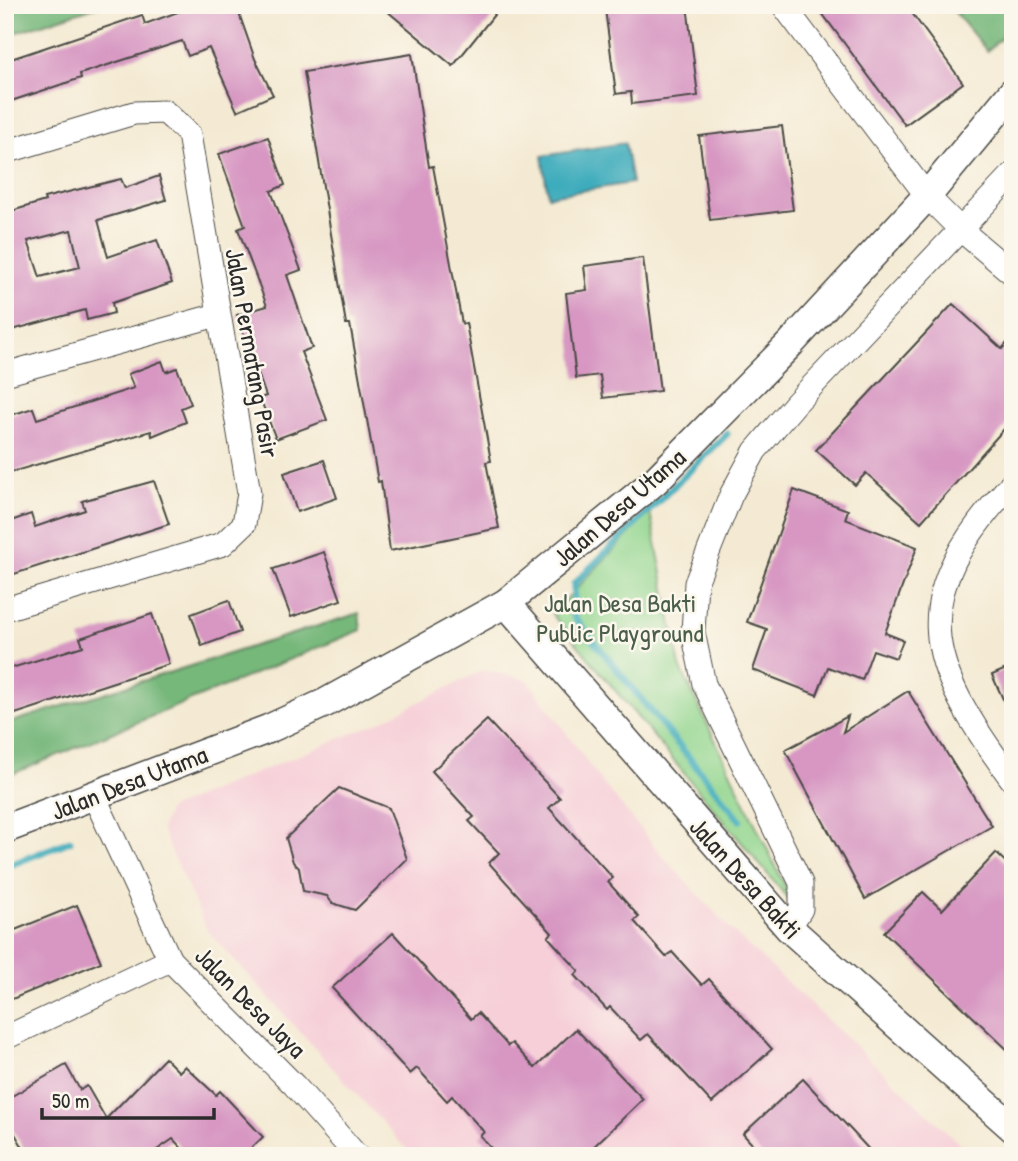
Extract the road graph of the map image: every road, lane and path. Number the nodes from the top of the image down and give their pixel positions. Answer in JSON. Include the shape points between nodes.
{"nodes":[{"id":1,"x":783,"y":5,"type":"edge"},
{"id":2,"x":1013,"y":92,"type":"edge"},
{"id":3,"x":5,"y":152,"type":"edge"},
{"id":4,"x":1013,"y":174,"type":"edge"},
{"id":5,"x":927,"y":196,"type":"junction"},
{"id":6,"x":961,"y":230,"type":"junction"},
{"id":7,"x":1013,"y":274,"type":"edge"},
{"id":8,"x":216,"y":315,"type":"junction"},
{"id":9,"x":5,"y":374,"type":"edge"},
{"id":10,"x":1013,"y":482,"type":"edge"},
{"id":11,"x":506,"y":603,"type":"junction"},
{"id":12,"x":5,"y":610,"type":"edge"},
{"id":13,"x":1013,"y":781,"type":"edge"},
{"id":14,"x":94,"y":796,"type":"junction"},
{"id":15,"x":5,"y":829,"type":"edge"},
{"id":16,"x":789,"y":928,"type":"junction"},
{"id":17,"x":170,"y":960,"type":"junction"},
{"id":18,"x":5,"y":1038,"type":"edge"},
{"id":19,"x":1013,"y":1128,"type":"edge"},
{"id":20,"x":357,"y":1156,"type":"edge"}],
"edges":[{"from":1,"to":5,"type":"street"},
{"from":2,"to":5,"type":"street","name":"Jalan Desa Utama"},
{"from":3,"to":8,"type":"street","name":"Jalan Permatang Pasir","via":[[134,113],[165,112],[189,134]]},
{"from":4,"to":6,"type":"street"},
{"from":5,"to":6,"type":"street"},
{"from":5,"to":11,"type":"street","name":"Jalan Desa Utama","via":[[655,481]]},
{"from":6,"to":7,"type":"street"},
{"from":6,"to":16,"type":"street","via":[[755,451],[730,495],[696,583],[693,632],[704,684],[801,883],[802,909]]},
{"from":8,"to":9,"type":"street"},
{"from":8,"to":12,"type":"street","name":"Jalan Permatang Pasir","via":[[248,493],[244,524],[223,544]]},
{"from":10,"to":13,"type":"street","via":[[954,555],[936,617],[940,650],[953,687]]},
{"from":11,"to":14,"type":"street","name":"Jalan Desa Utama","via":[[325,703]]},
{"from":11,"to":16,"type":"street","name":"Jalan Desa Bakti"},
{"from":14,"to":15,"type":"street","name":"Jalan Desa Utama"},
{"from":14,"to":17,"type":"street","name":"Jalan Desa Jaya"},
{"from":16,"to":19,"type":"street","name":"Jalan Desa Bakti"},
{"from":17,"to":18,"type":"street"},
{"from":17,"to":20,"type":"street","name":"Jalan Desa Jaya"}]}
